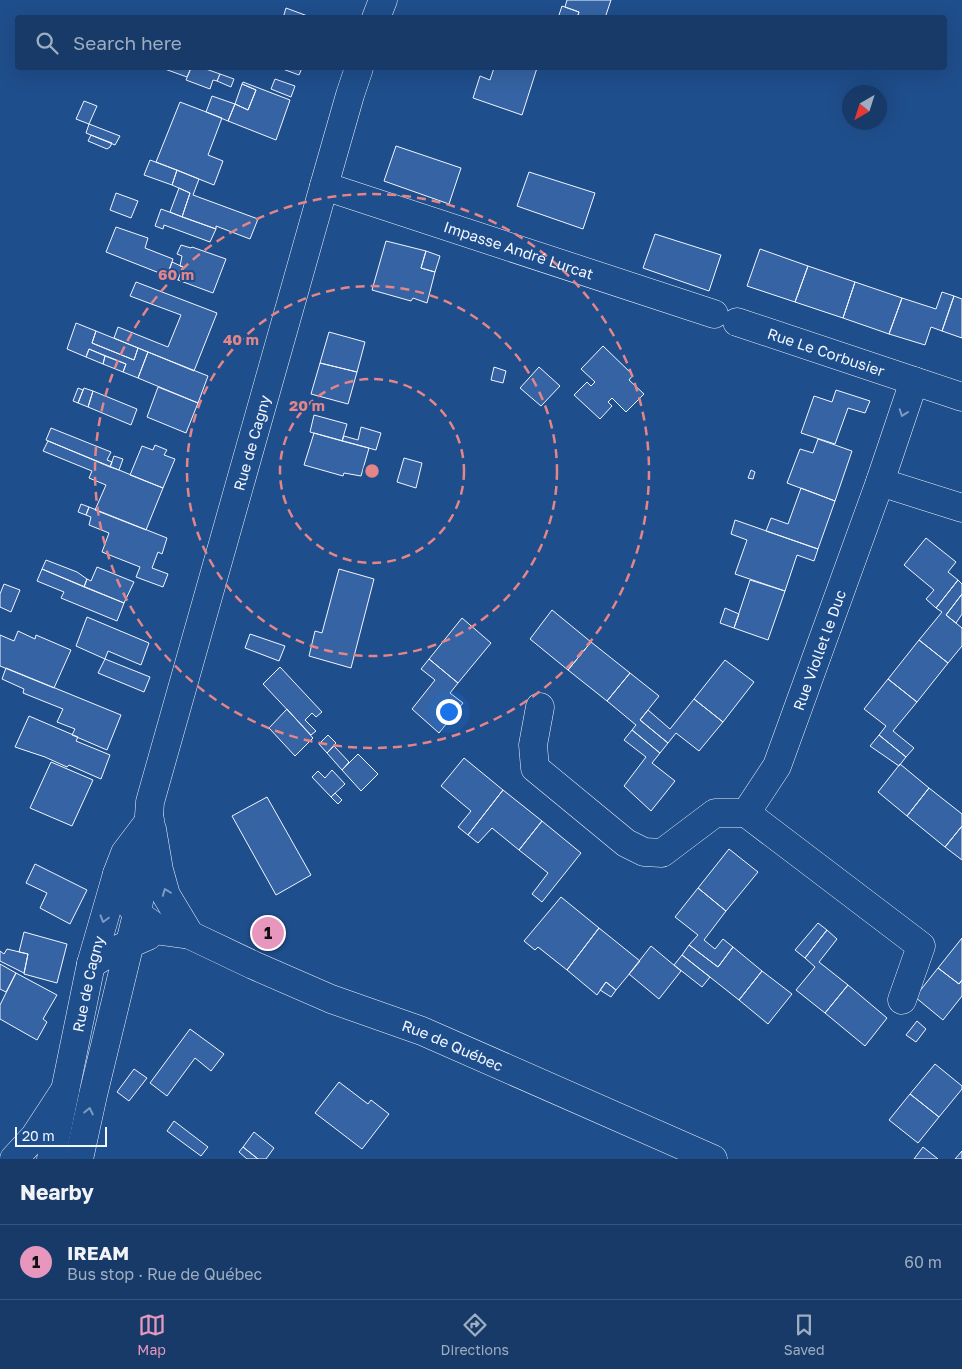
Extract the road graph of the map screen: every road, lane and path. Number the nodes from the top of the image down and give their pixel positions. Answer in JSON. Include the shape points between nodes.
{"nodes":[{"id":1,"x":382,"y":0,"type":"edge"},
{"id":2,"x":377,"y":15,"type":"edge"},
{"id":3,"x":358,"y":70,"type":"edge"},
{"id":4,"x":324,"y":186,"type":"junction"},
{"id":5,"x":726,"y":318,"type":"joint"},
{"id":6,"x":914,"y":382,"type":"junction"},
{"id":7,"x":962,"y":396,"type":"edge"},
{"id":8,"x":880,"y":482,"type":"junction"},
{"id":9,"x":962,"y":508,"type":"edge"},
{"id":10,"x":540,"y":707,"type":"dead end"},
{"id":11,"x":746,"y":813,"type":"junction"},
{"id":12,"x":150,"y":820,"type":"junction"},
{"id":13,"x":117,"y":874,"type":"junction"},
{"id":14,"x":137,"y":914,"type":"junction"},
{"id":15,"x":161,"y":931,"type":"junction"},
{"id":16,"x":190,"y":934,"type":"junction"},
{"id":17,"x":130,"y":944,"type":"junction"},
{"id":18,"x":91,"y":964,"type":"junction"},
{"id":19,"x":902,"y":1000,"type":"dead end"},
{"id":20,"x":66,"y":1088,"type":"junction"},
{"id":21,"x":16,"y":1153,"type":"edge"},
{"id":22,"x":51,"y":1159,"type":"edge"},
{"id":23,"x":79,"y":1159,"type":"edge"},
{"id":24,"x":713,"y":1159,"type":"edge"}],
"edges":[{"from":1,"to":2,"type":"street"},
{"from":3,"to":4,"type":"street","name":"Rue de Cagny"},
{"from":4,"to":5,"type":"street","name":"Impasse André Lurcat"},
{"from":4,"to":12,"type":"street","name":"Rue de Cagny","via":[[150,802]]},
{"from":5,"to":6,"type":"street","name":"Rue Le Corbusier"},
{"from":6,"to":7,"type":"street","name":"Rue Le Corbusier"},
{"from":6,"to":8,"type":"street","one_way":true},
{"from":8,"to":9,"type":"street"},
{"from":8,"to":11,"type":"street","name":"Rue Viollet le Duc","via":[[777,766]]},
{"from":10,"to":11,"type":"street","via":[[533,745],[535,768],[626,843],[644,852],[662,853],[715,813]]},
{"from":11,"to":19,"type":"street","via":[[920,946]]},
{"from":12,"to":13,"type":"street","name":"Rue de Cagny","via":[[125,853]]},
{"from":12,"to":14,"type":"street","name":"Rue de Cagny"},
{"from":16,"to":12,"type":"street","one_way":true,"via":[[166,895]]},
{"from":13,"to":14,"type":"street","via":[[125,898]]},
{"from":13,"to":18,"type":"street","name":"Rue de Cagny","one_way":true},
{"from":14,"to":15,"type":"street"},
{"from":14,"to":17,"type":"street","name":"Rue de Cagny"},
{"from":15,"to":16,"type":"street","name":"Rue de Québec"},
{"from":15,"to":17,"type":"street"},
{"from":16,"to":24,"type":"street","name":"Rue de Québec","via":[[331,999],[422,1031]]},
{"from":17,"to":18,"type":"street"},
{"from":23,"to":17,"type":"street","name":"Rue de Cagny","one_way":true},
{"from":18,"to":20,"type":"street","name":"Rue de Cagny"},
{"from":20,"to":21,"type":"street","via":[[35,1136]]},
{"from":20,"to":22,"type":"street","name":"Rue de Cagny"}]}
